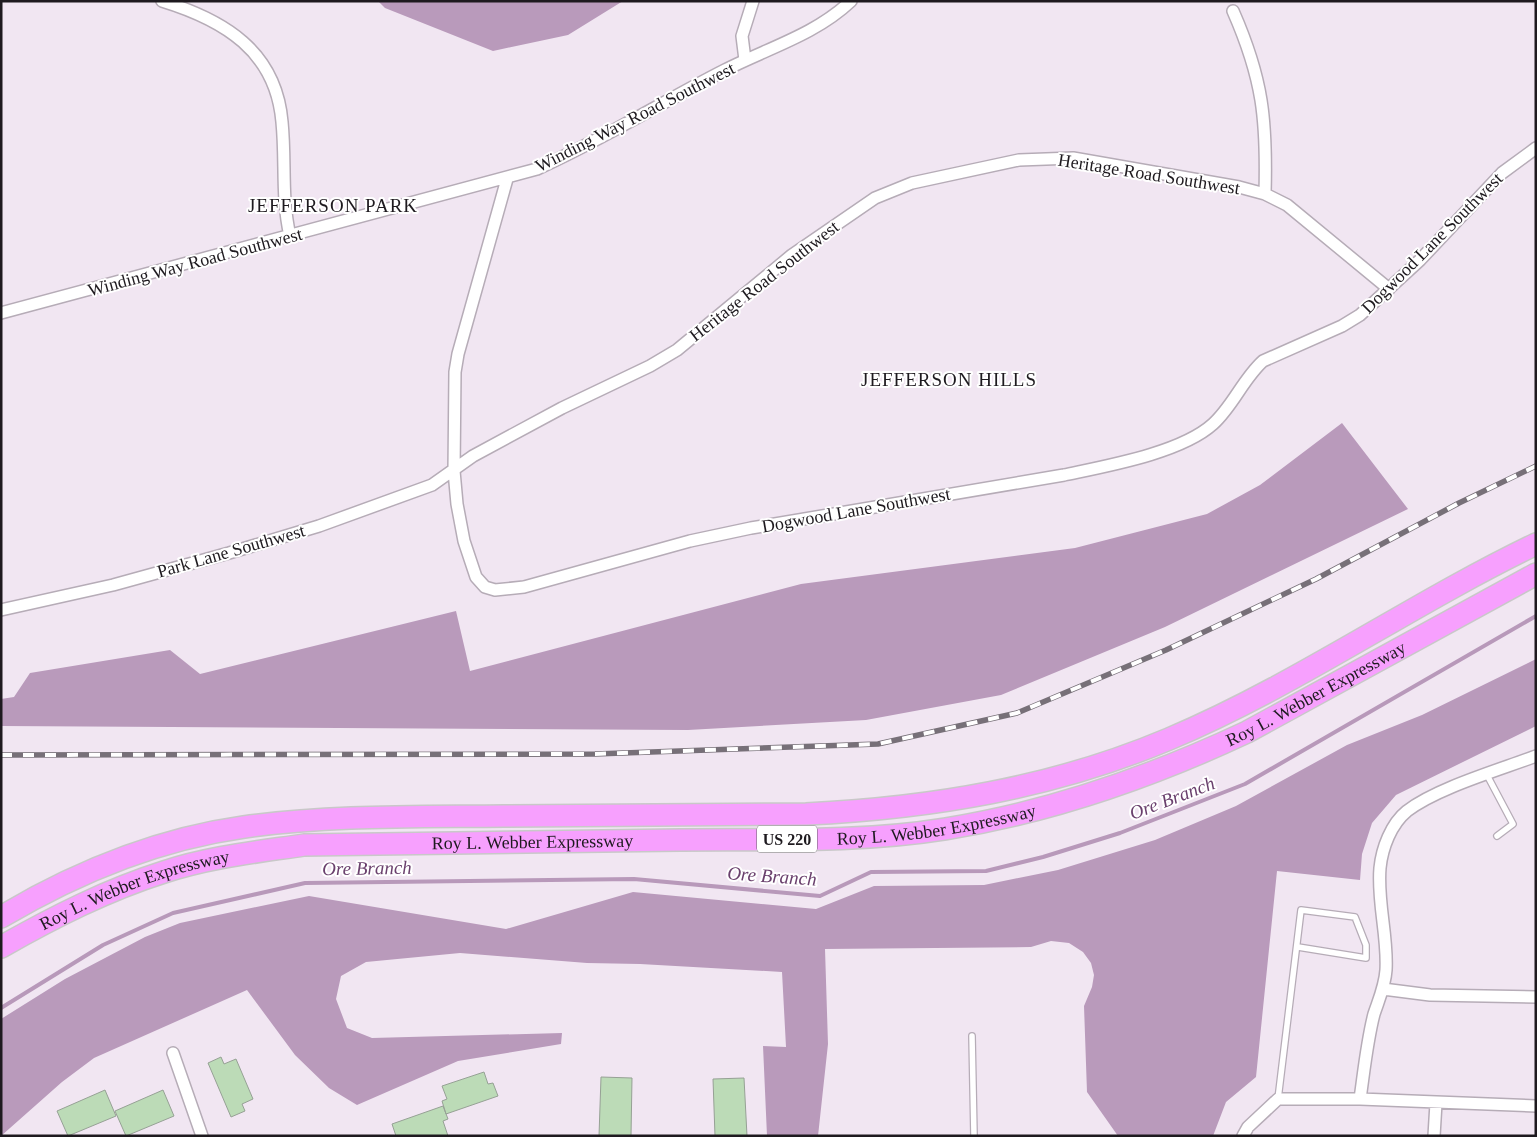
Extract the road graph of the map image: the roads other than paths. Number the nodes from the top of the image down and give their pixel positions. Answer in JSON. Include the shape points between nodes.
{"nodes":[{"id":1,"x":162,"y":1,"type":"edge"},
{"id":2,"x":754,"y":1,"type":"edge"},
{"id":3,"x":851,"y":1,"type":"edge"},
{"id":4,"x":1233,"y":11,"type":"dead end"},
{"id":5,"x":745,"y":60,"type":"junction"},
{"id":6,"x":1536,"y":148,"type":"edge"},
{"id":7,"x":507,"y":179,"type":"junction"},
{"id":8,"x":1265,"y":194,"type":"junction"},
{"id":9,"x":290,"y":236,"type":"junction"},
{"id":10,"x":1389,"y":289,"type":"junction"},
{"id":11,"x":1,"y":313,"type":"edge"},
{"id":12,"x":454,"y":471,"type":"junction"},
{"id":13,"x":1536,"y":544,"type":"edge"},
{"id":14,"x":1536,"y":574,"type":"edge"},
{"id":15,"x":1,"y":610,"type":"edge"},
{"id":16,"x":1536,"y":756,"type":"edge"},
{"id":17,"x":1486,"y":775,"type":"junction"},
{"id":18,"x":1497,"y":836,"type":"dead end"},
{"id":19,"x":1,"y":917,"type":"edge"},
{"id":20,"x":1,"y":947,"type":"edge"},
{"id":21,"x":1298,"y":947,"type":"junction"},
{"id":22,"x":1383,"y":989,"type":"junction"},
{"id":23,"x":1536,"y":997,"type":"edge"},
{"id":24,"x":972,"y":1036,"type":"dead end"},
{"id":25,"x":173,"y":1053,"type":"dead end"},
{"id":26,"x":1278,"y":1099,"type":"junction"},
{"id":27,"x":1360,"y":1099,"type":"junction"},
{"id":28,"x":1436,"y":1103,"type":"junction"},
{"id":29,"x":1536,"y":1106,"type":"edge"},
{"id":30,"x":202,"y":1136,"type":"edge"},
{"id":31,"x":974,"y":1136,"type":"edge"},
{"id":32,"x":1243,"y":1136,"type":"edge"},
{"id":33,"x":1434,"y":1136,"type":"edge"}],
"edges":[{"from":1,"to":9,"type":"street","via":[[210,18],[231,31],[252,50],[271,80],[278,95],[282,122],[283,194]]},
{"from":2,"to":5,"type":"street","via":[[742,36]]},
{"from":3,"to":5,"type":"street","name":"Winding Way Road Southwest","via":[[813,30]]},
{"from":4,"to":8,"type":"street","via":[[1252,58],[1260,90],[1266,146]]},
{"from":5,"to":7,"type":"street","name":"Winding Way Road Southwest","via":[[579,150],[537,170]]},
{"from":6,"to":10,"type":"street","name":"Dogwood Lane Southwest","via":[[1502,173]]},
{"from":7,"to":9,"type":"street","name":"Winding Way Road Southwest"},
{"from":7,"to":12,"type":"street","name":"Dogwood Lane Southwest","via":[[458,354]]},
{"from":8,"to":10,"type":"street","name":"Heritage Road Southwest","via":[[1287,205]]},
{"from":8,"to":12,"type":"street","name":"Heritage Road Southwest","via":[[1073,158],[1019,160],[895,189],[875,198],[792,255],[677,350],[546,416],[473,456]]},
{"from":9,"to":11,"type":"street","name":"Winding Way Road Southwest"},
{"from":10,"to":12,"type":"street","name":"Dogwood Lane Southwest","via":[[1342,326],[1263,361],[1212,425],[1182,443],[1064,475],[690,541],[524,587],[495,590],[485,587],[476,577],[464,541]]},
{"from":12,"to":15,"type":"street","name":"Park Lane Southwest","via":[[432,485],[319,526],[113,585]]},
{"from":13,"to":19,"type":"highway","name":"Roy L. Webber Expressway","number":"US 220","via":[[1306,670],[1178,734],[1125,756],[1026,786],[973,797],[862,811],[378,817],[243,827],[156,847],[109,863]]},
{"from":14,"to":20,"type":"highway","name":"Roy L. Webber Expressway","number":"US 220","via":[[1247,732],[1099,792],[1007,817],[916,833],[847,839],[304,845],[165,871],[87,901]]},
{"from":16,"to":17,"type":"street"},
{"from":17,"to":18,"type":"lane","via":[[1513,824]]},
{"from":17,"to":22,"type":"street","via":[[1418,804],[1396,823],[1387,839],[1380,868],[1386,969]]},
{"from":21,"to":21,"type":"lane","via":[[1301,910],[1356,917],[1366,945],[1366,958]]},
{"from":21,"to":26,"type":"lane"},
{"from":22,"to":23,"type":"street","via":[[1406,994]]},
{"from":22,"to":27,"type":"street","via":[[1369,1041]]},
{"from":24,"to":31,"type":"lane"},
{"from":25,"to":30,"type":"street"},
{"from":26,"to":27,"type":"street"},
{"from":26,"to":32,"type":"street","via":[[1248,1127]]},
{"from":27,"to":28,"type":"street"},
{"from":28,"to":29,"type":"street"},
{"from":28,"to":33,"type":"street"}]}
